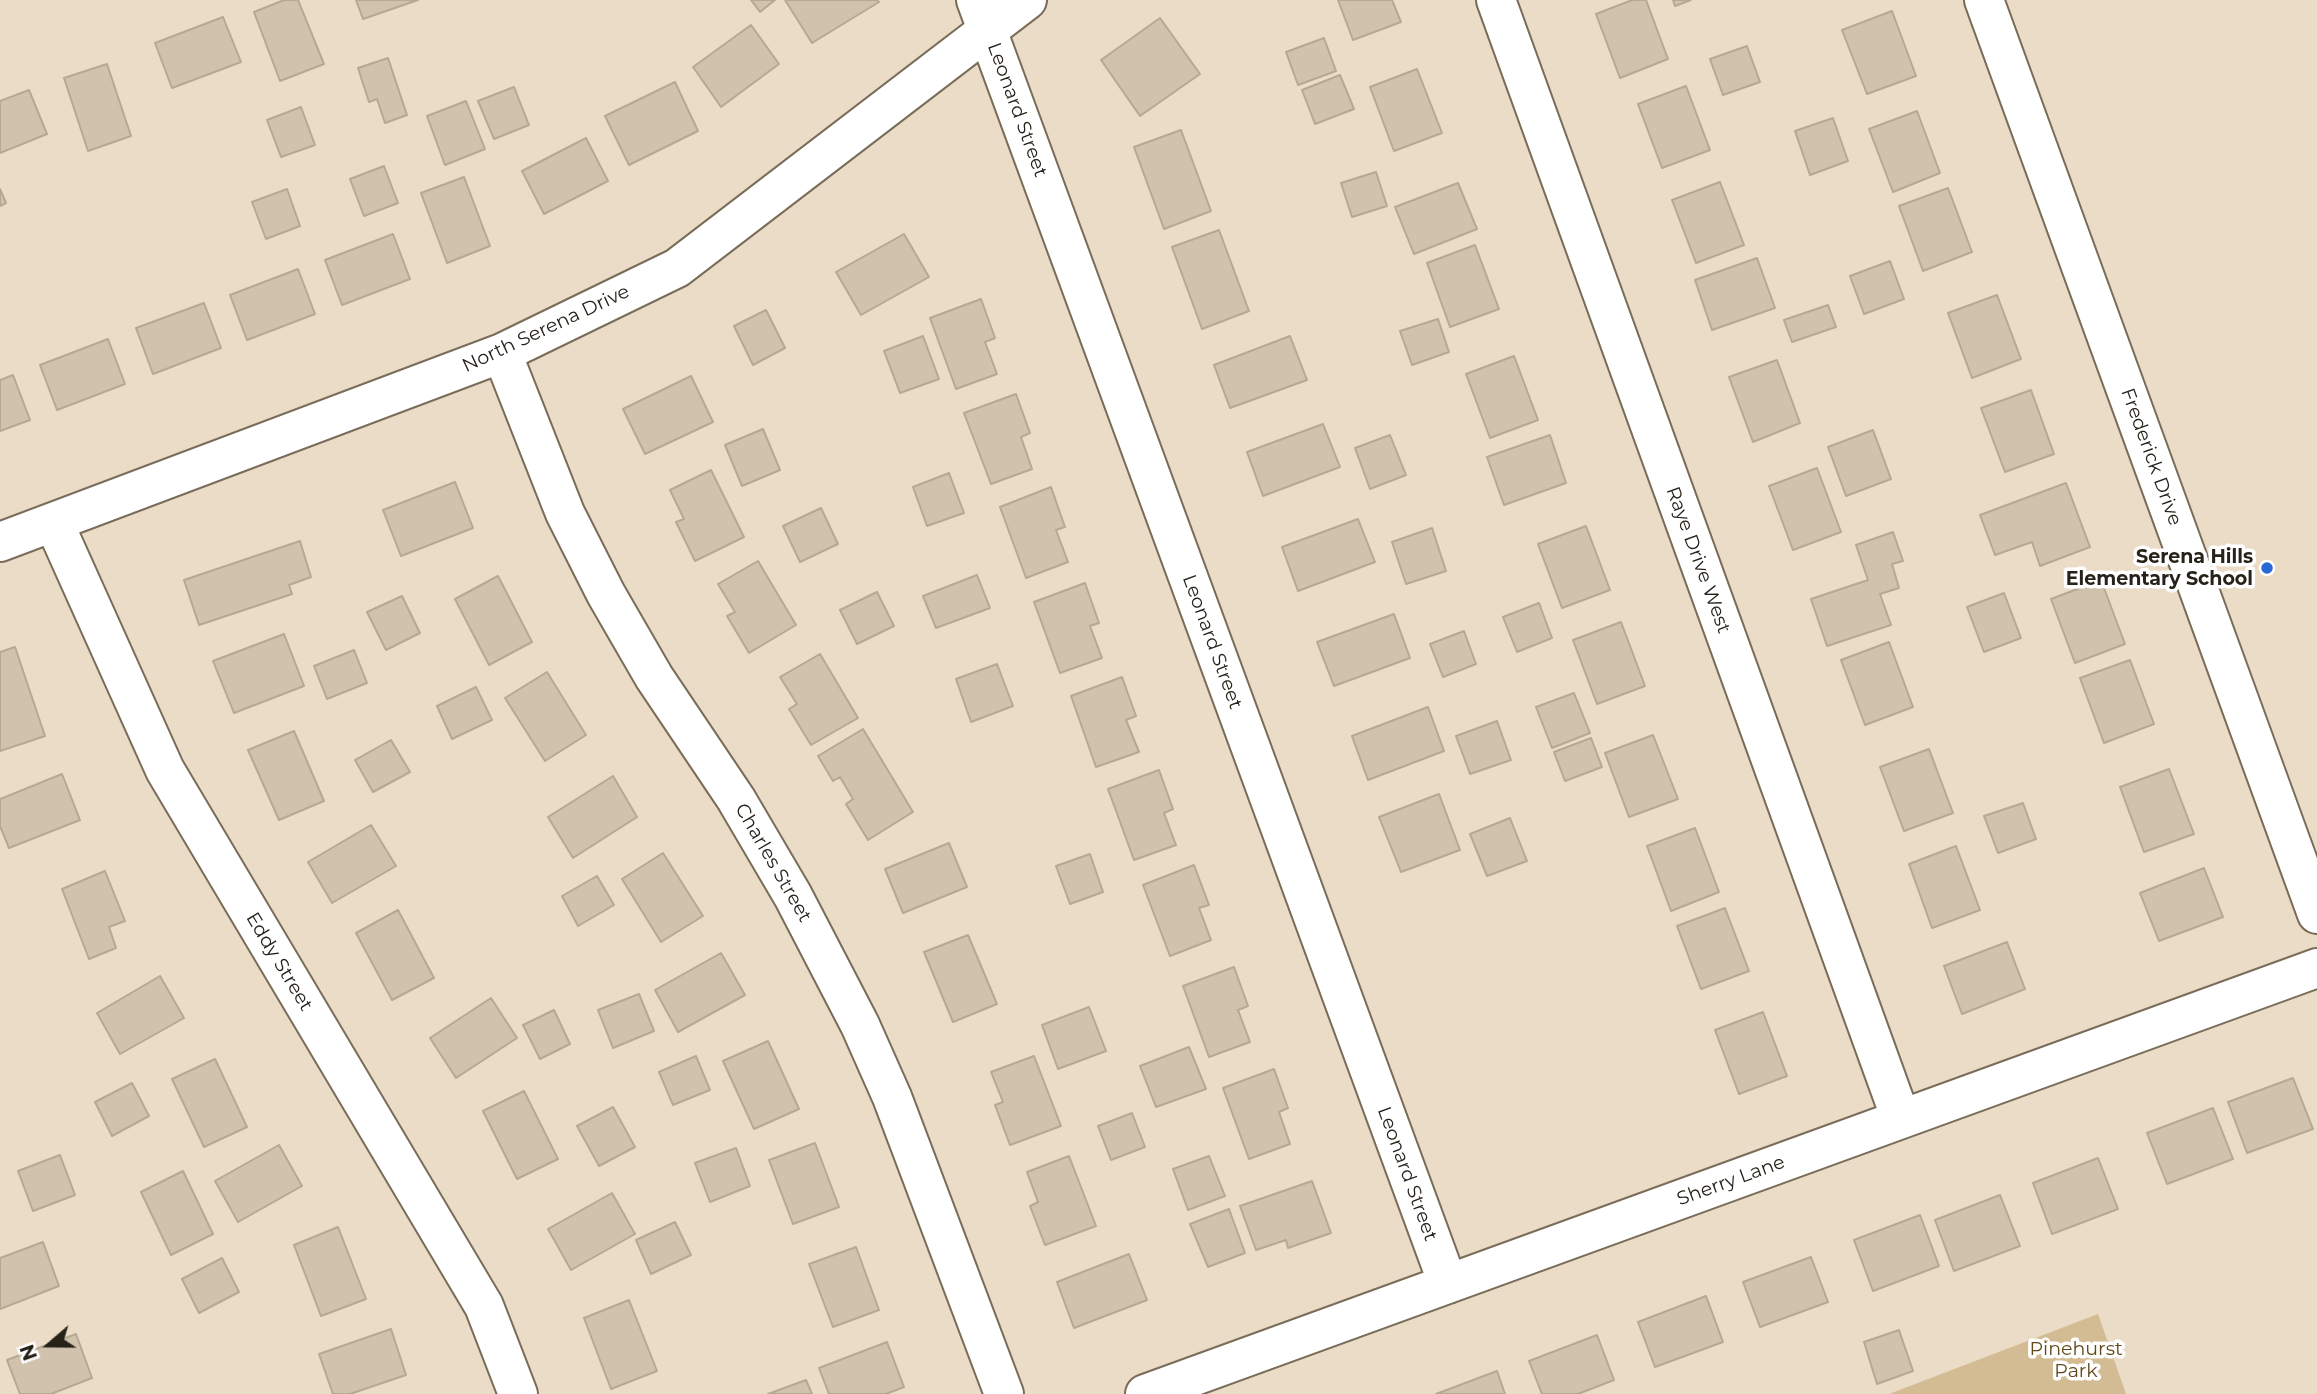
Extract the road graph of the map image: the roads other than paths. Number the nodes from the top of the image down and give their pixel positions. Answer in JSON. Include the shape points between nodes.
{"nodes":[{"id":1,"x":1027,"y":0,"type":"edge"},
{"id":2,"x":1496,"y":0,"type":"edge"},
{"id":3,"x":1984,"y":0,"type":"edge"},
{"id":4,"x":982,"y":16,"type":"edge"},
{"id":5,"x":502,"y":353,"type":"junction"},
{"id":6,"x":54,"y":523,"type":"junction"},
{"id":7,"x":0,"y":542,"type":"edge"},
{"id":8,"x":2317,"y":914,"type":"edge"},
{"id":9,"x":2317,"y":968,"type":"edge"},
{"id":10,"x":1901,"y":1119,"type":"junction"},
{"id":11,"x":1448,"y":1284,"type":"junction"},
{"id":12,"x":518,"y":1394,"type":"edge"},
{"id":13,"x":1004,"y":1394,"type":"edge"},
{"id":14,"x":1145,"y":1394,"type":"edge"}],
"edges":[{"from":1,"to":4,"type":"street","name":"North Serena Drive"},
{"from":2,"to":10,"type":"street","name":"Raye Drive West"},
{"from":3,"to":8,"type":"street","name":"Frederick Drive"},
{"from":4,"to":5,"type":"street","name":"North Serena Drive","via":[[677,268]]},
{"from":4,"to":11,"type":"street","name":"Leonard Street"},
{"from":5,"to":6,"type":"street","name":"North Serena Drive"},
{"from":5,"to":13,"type":"street","name":"Charles Street","via":[[565,513],[606,594],[654,677],[736,799],[860,1025],[892,1097]]},
{"from":6,"to":7,"type":"street","name":"North Serena Drive"},
{"from":6,"to":12,"type":"street","name":"Eddy Street","via":[[165,770],[484,1306]]},
{"from":9,"to":10,"type":"street","name":"Sherry Lane"},
{"from":10,"to":11,"type":"street","name":"Sherry Lane"},
{"from":11,"to":14,"type":"street","name":"Sherry Lane"}]}
